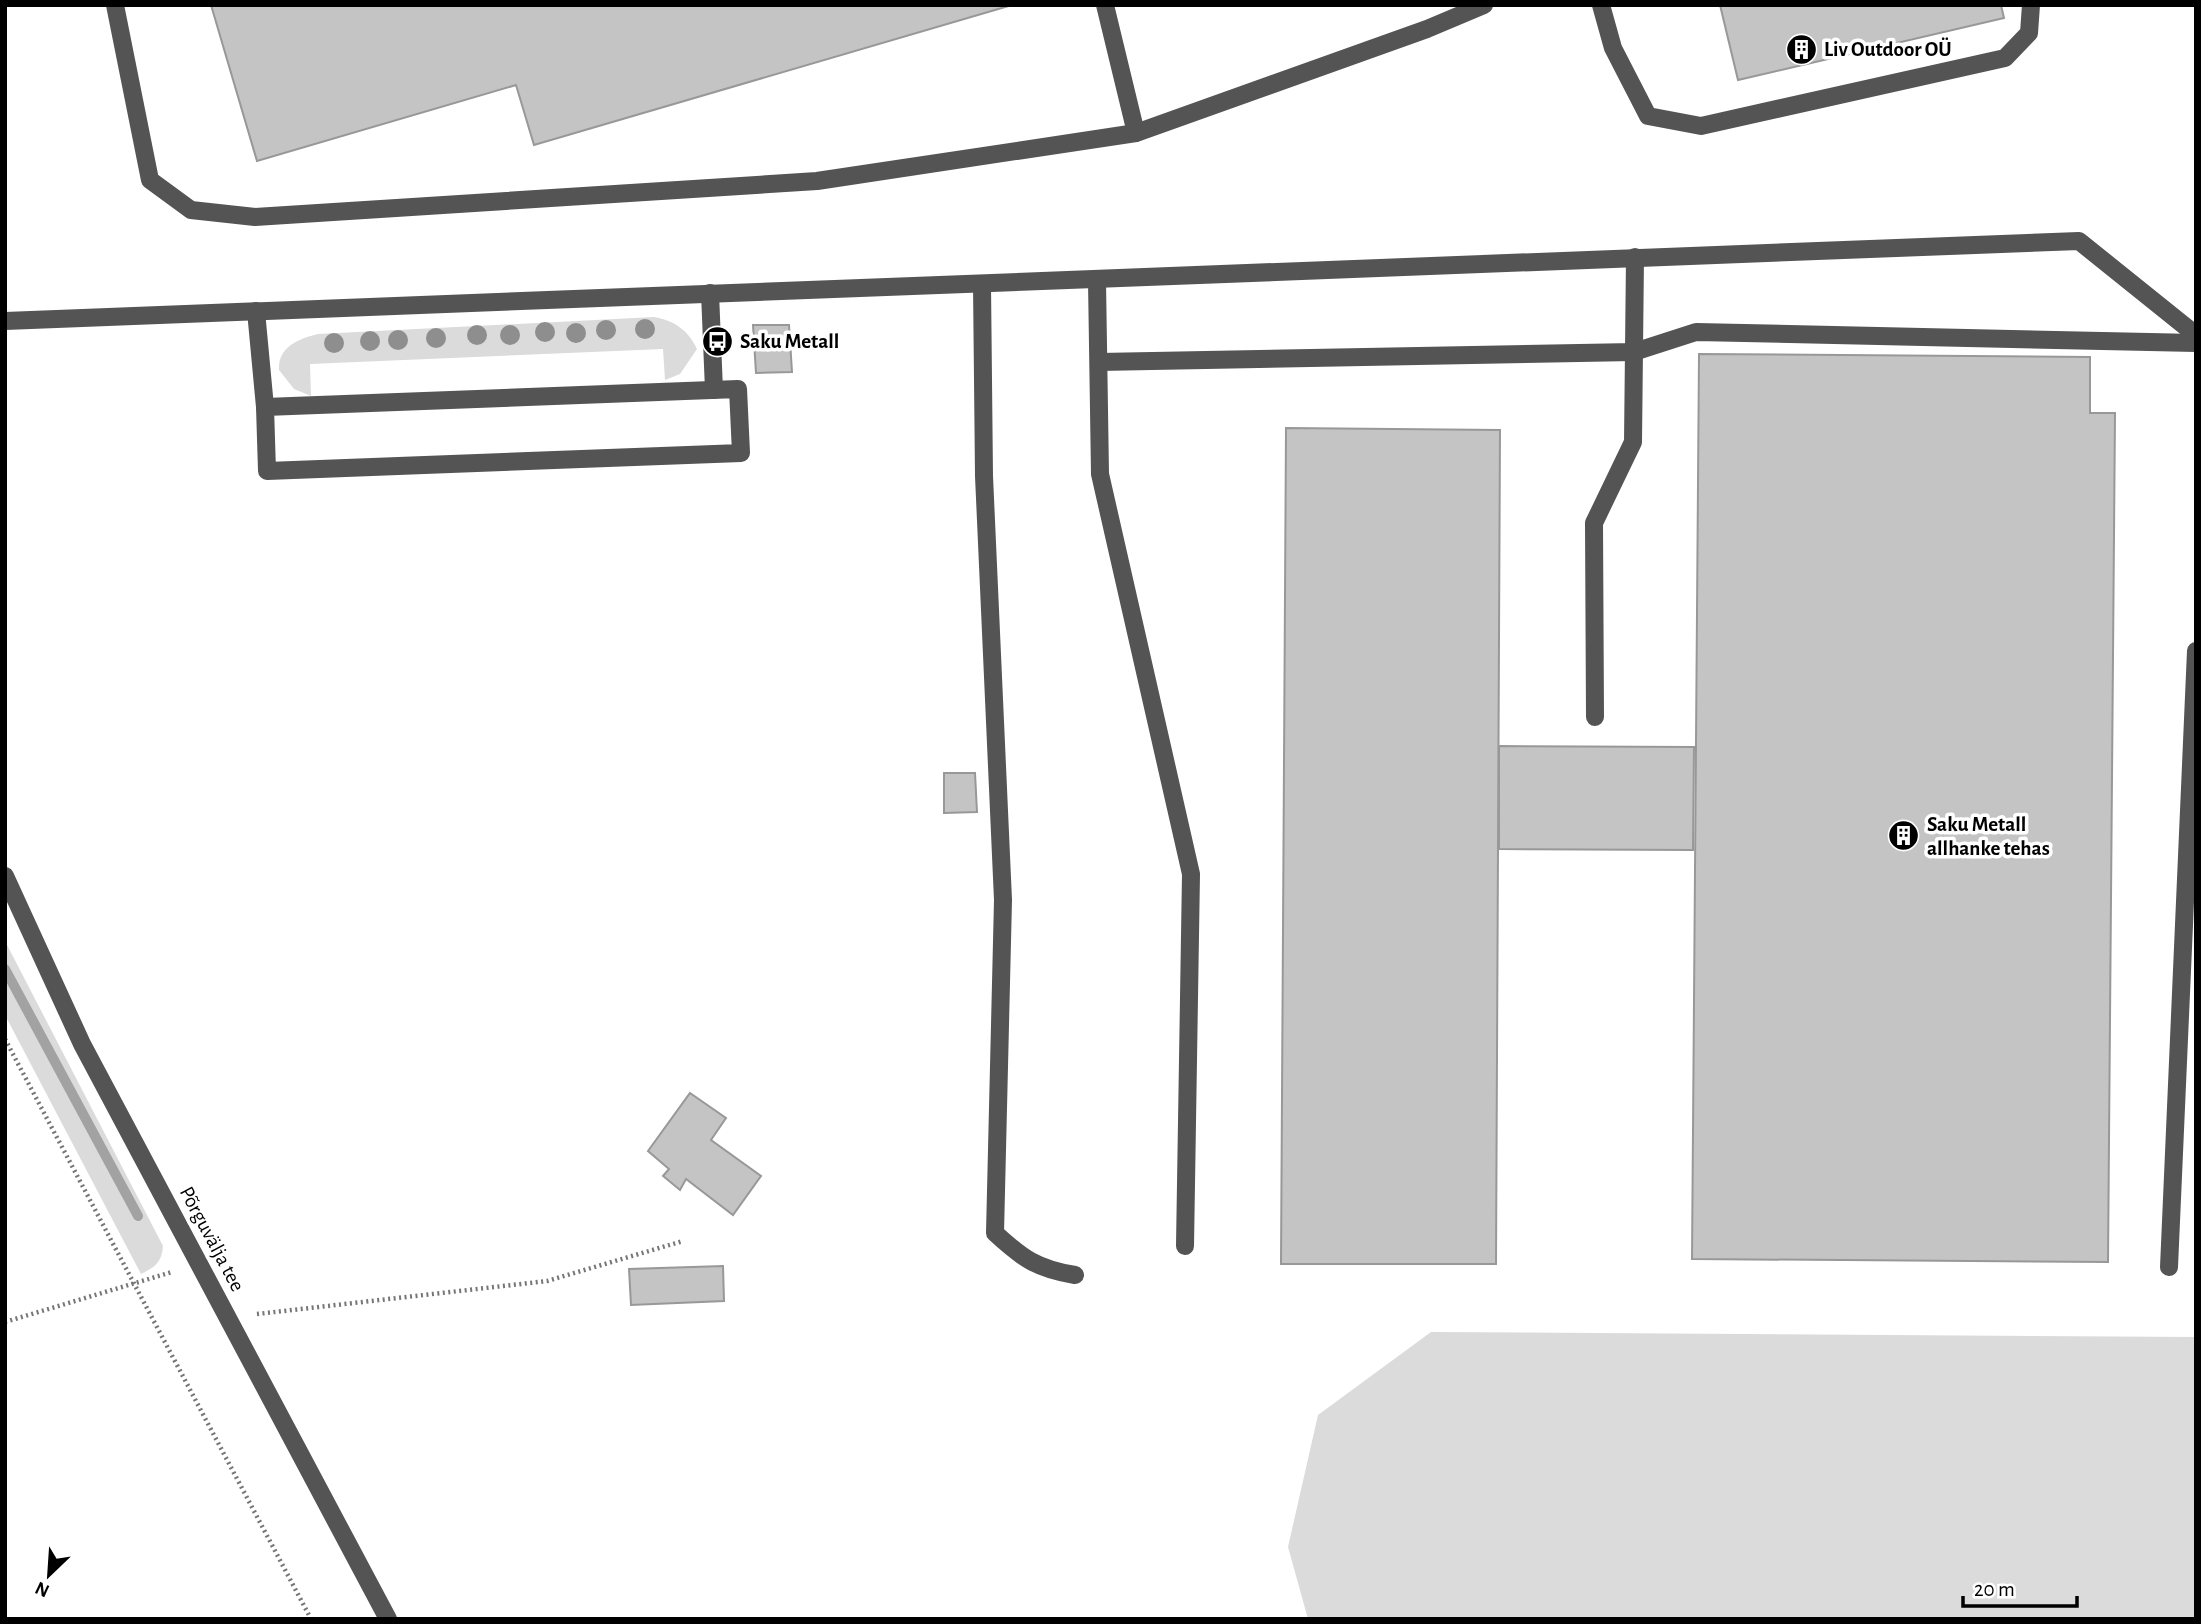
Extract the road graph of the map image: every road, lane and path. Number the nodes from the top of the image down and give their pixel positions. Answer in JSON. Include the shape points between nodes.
{"nodes":[{"id":1,"x":116,"y":5,"type":"edge"},
{"id":2,"x":1105,"y":5,"type":"edge"},
{"id":3,"x":1484,"y":5,"type":"edge"},
{"id":4,"x":1601,"y":5,"type":"edge"},
{"id":5,"x":2031,"y":5,"type":"edge"},
{"id":6,"x":1136,"y":133,"type":"junction"},
{"id":7,"x":1635,"y":257,"type":"junction"},
{"id":8,"x":1097,"y":281,"type":"junction"},
{"id":9,"x":982,"y":284,"type":"junction"},
{"id":10,"x":710,"y":293,"type":"junction"},
{"id":11,"x":256,"y":311,"type":"junction"},
{"id":12,"x":5,"y":321,"type":"edge"},
{"id":13,"x":2196,"y":335,"type":"edge"},
{"id":14,"x":2196,"y":343,"type":"edge"},
{"id":15,"x":1634,"y":352,"type":"junction"},
{"id":16,"x":1099,"y":362,"type":"junction"},
{"id":17,"x":714,"y":390,"type":"junction"},
{"id":18,"x":265,"y":407,"type":"junction"},
{"id":19,"x":2196,"y":651,"type":"edge"},
{"id":20,"x":1595,"y":717,"type":"dead end"},
{"id":21,"x":5,"y":876,"type":"edge"},
{"id":22,"x":5,"y":1039,"type":"edge"},
{"id":23,"x":683,"y":1241,"type":"dead end"},
{"id":24,"x":1185,"y":1246,"type":"dead end"},
{"id":25,"x":200,"y":1265,"type":"junction"},
{"id":26,"x":2168,"y":1267,"type":"dead end"},
{"id":27,"x":1075,"y":1275,"type":"dead end"},
{"id":28,"x":133,"y":1282,"type":"junction"},
{"id":29,"x":228,"y":1318,"type":"junction"},
{"id":30,"x":5,"y":1322,"type":"edge"},
{"id":31,"x":311,"y":1619,"type":"edge"},
{"id":32,"x":388,"y":1619,"type":"edge"}],
"edges":[{"from":1,"to":6,"type":"street","via":[[150,180],[191,210],[255,217],[817,181]]},
{"from":2,"to":6,"type":"street"},
{"from":3,"to":6,"type":"street","via":[[1427,30]]},
{"from":4,"to":5,"type":"street","via":[[1613,48],[1648,116],[1701,126],[2005,58],[2029,33]]},
{"from":7,"to":8,"type":"street"},
{"from":7,"to":13,"type":"street","via":[[2079,241]]},
{"from":7,"to":15,"type":"street"},
{"from":8,"to":9,"type":"street"},
{"from":8,"to":16,"type":"street"},
{"from":9,"to":10,"type":"street"},
{"from":9,"to":27,"type":"street","via":[[984,476],[1003,900],[995,1233],[1019,1256],[1046,1270]]},
{"from":10,"to":11,"type":"street"},
{"from":10,"to":17,"type":"street"},
{"from":11,"to":12,"type":"street"},
{"from":11,"to":18,"type":"street"},
{"from":14,"to":15,"type":"street","via":[[1696,332]]},
{"from":15,"to":16,"type":"street"},
{"from":15,"to":20,"type":"street","via":[[1633,442],[1594,523]]},
{"from":16,"to":24,"type":"street","via":[[1100,474],[1191,874]]},
{"from":17,"to":18,"type":"street"},
{"from":17,"to":18,"type":"street","via":[[738,389],[740,453],[267,471]]},
{"from":19,"to":26,"type":"street"},
{"from":21,"to":25,"type":"street","name":"Põrguvälja tee","via":[[82,1044]]},
{"from":22,"to":28,"type":"path"},
{"from":23,"to":29,"type":"path","via":[[547,1281]]},
{"from":25,"to":28,"type":"path"},
{"from":25,"to":29,"type":"street","name":"Põrguvälja tee"},
{"from":28,"to":30,"type":"path"},
{"from":28,"to":31,"type":"path"},
{"from":29,"to":32,"type":"street","name":"Põrguvälja tee"}]}
